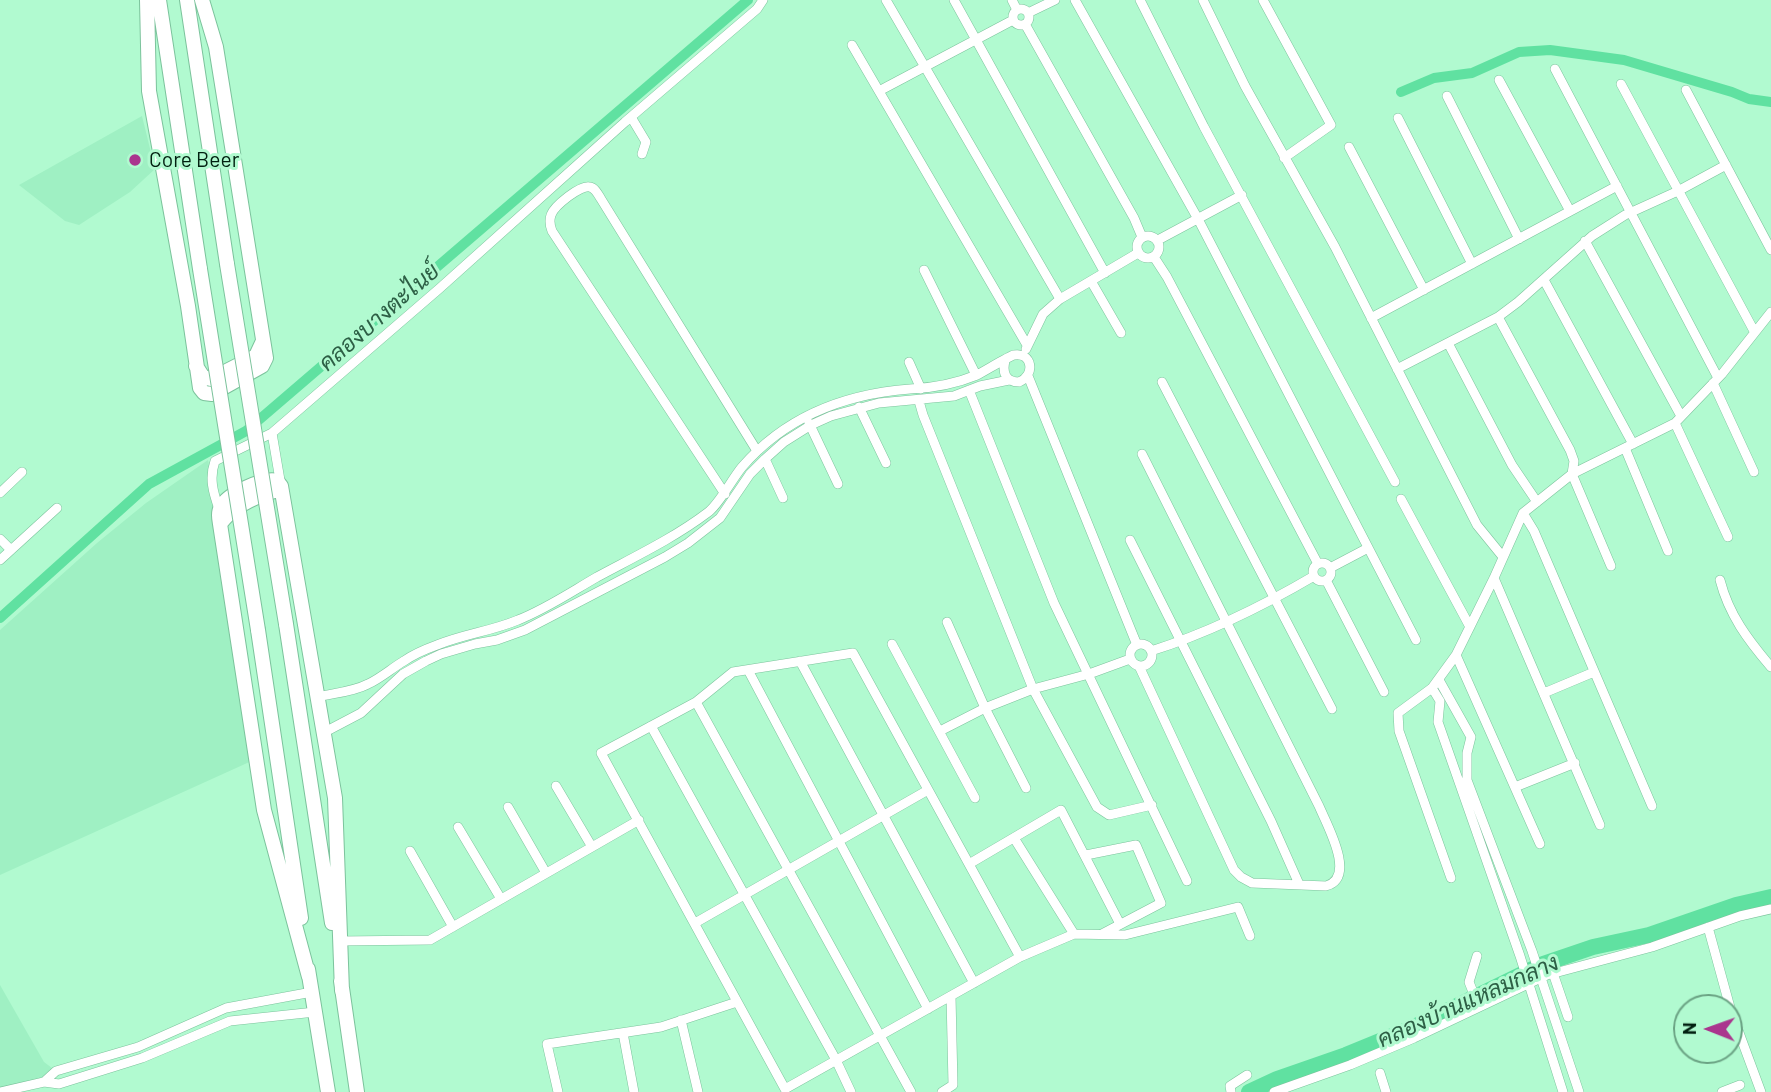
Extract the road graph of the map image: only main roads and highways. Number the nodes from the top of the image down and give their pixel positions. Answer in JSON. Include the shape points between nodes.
{"nodes":[{"id":1,"x":147,"y":0,"type":"edge"},
{"id":2,"x":159,"y":0,"type":"edge"},
{"id":3,"x":187,"y":0,"type":"edge"},
{"id":4,"x":202,"y":0,"type":"edge"},
{"id":5,"x":219,"y":74,"type":"junction"},
{"id":6,"x":198,"y":78,"type":"junction"},
{"id":7,"x":175,"y":109,"type":"junction"},
{"id":8,"x":154,"y":115,"type":"junction"},
{"id":9,"x":284,"y":505,"type":"junction"},
{"id":10,"x":219,"y":524,"type":"junction"},
{"id":11,"x":281,"y":776,"type":"junction"},
{"id":12,"x":260,"y":779,"type":"junction"},
{"id":13,"x":333,"y":788,"type":"junction"},
{"id":14,"x":312,"y":790,"type":"junction"},
{"id":15,"x":309,"y":976,"type":"junction"},
{"id":16,"x":342,"y":991,"type":"junction"},
{"id":17,"x":328,"y":1092,"type":"edge"},
{"id":18,"x":357,"y":1092,"type":"edge"}],
"edges":[{"from":1,"to":8,"type":"main road","via":[[149,91]]},
{"from":2,"to":7,"type":"main road"},
{"from":3,"to":6,"type":"main road"},
{"from":4,"to":5,"type":"main road"},
{"from":5,"to":6,"type":"main road","via":[[213,55],[205,53]]},
{"from":5,"to":8,"type":"main road","via":[[263,341],[256,356],[211,379],[203,377],[195,365]]},
{"from":6,"to":14,"type":"main road","bridge":true},
{"from":7,"to":8,"type":"main road","via":[[170,95],[160,92],[154,98]]},
{"from":7,"to":11,"type":"main road","bridge":true},
{"from":9,"to":10,"type":"main road","via":[[279,493],[260,495],[227,514]]},
{"from":9,"to":10,"type":"main road","via":[[281,486],[273,479],[258,481],[225,502],[219,509]]},
{"from":9,"to":13,"type":"main road"},
{"from":10,"to":12,"type":"main road"},
{"from":11,"to":12,"type":"main road","via":[[272,800],[266,797]]},
{"from":11,"to":15,"type":"main road"},
{"from":12,"to":15,"type":"main road","via":[[264,810]]},
{"from":13,"to":14,"type":"main road","via":[[325,800]]},
{"from":13,"to":16,"type":"main road"},
{"from":14,"to":16,"type":"main road"},
{"from":15,"to":17,"type":"main road"},
{"from":16,"to":18,"type":"main road"}]}
